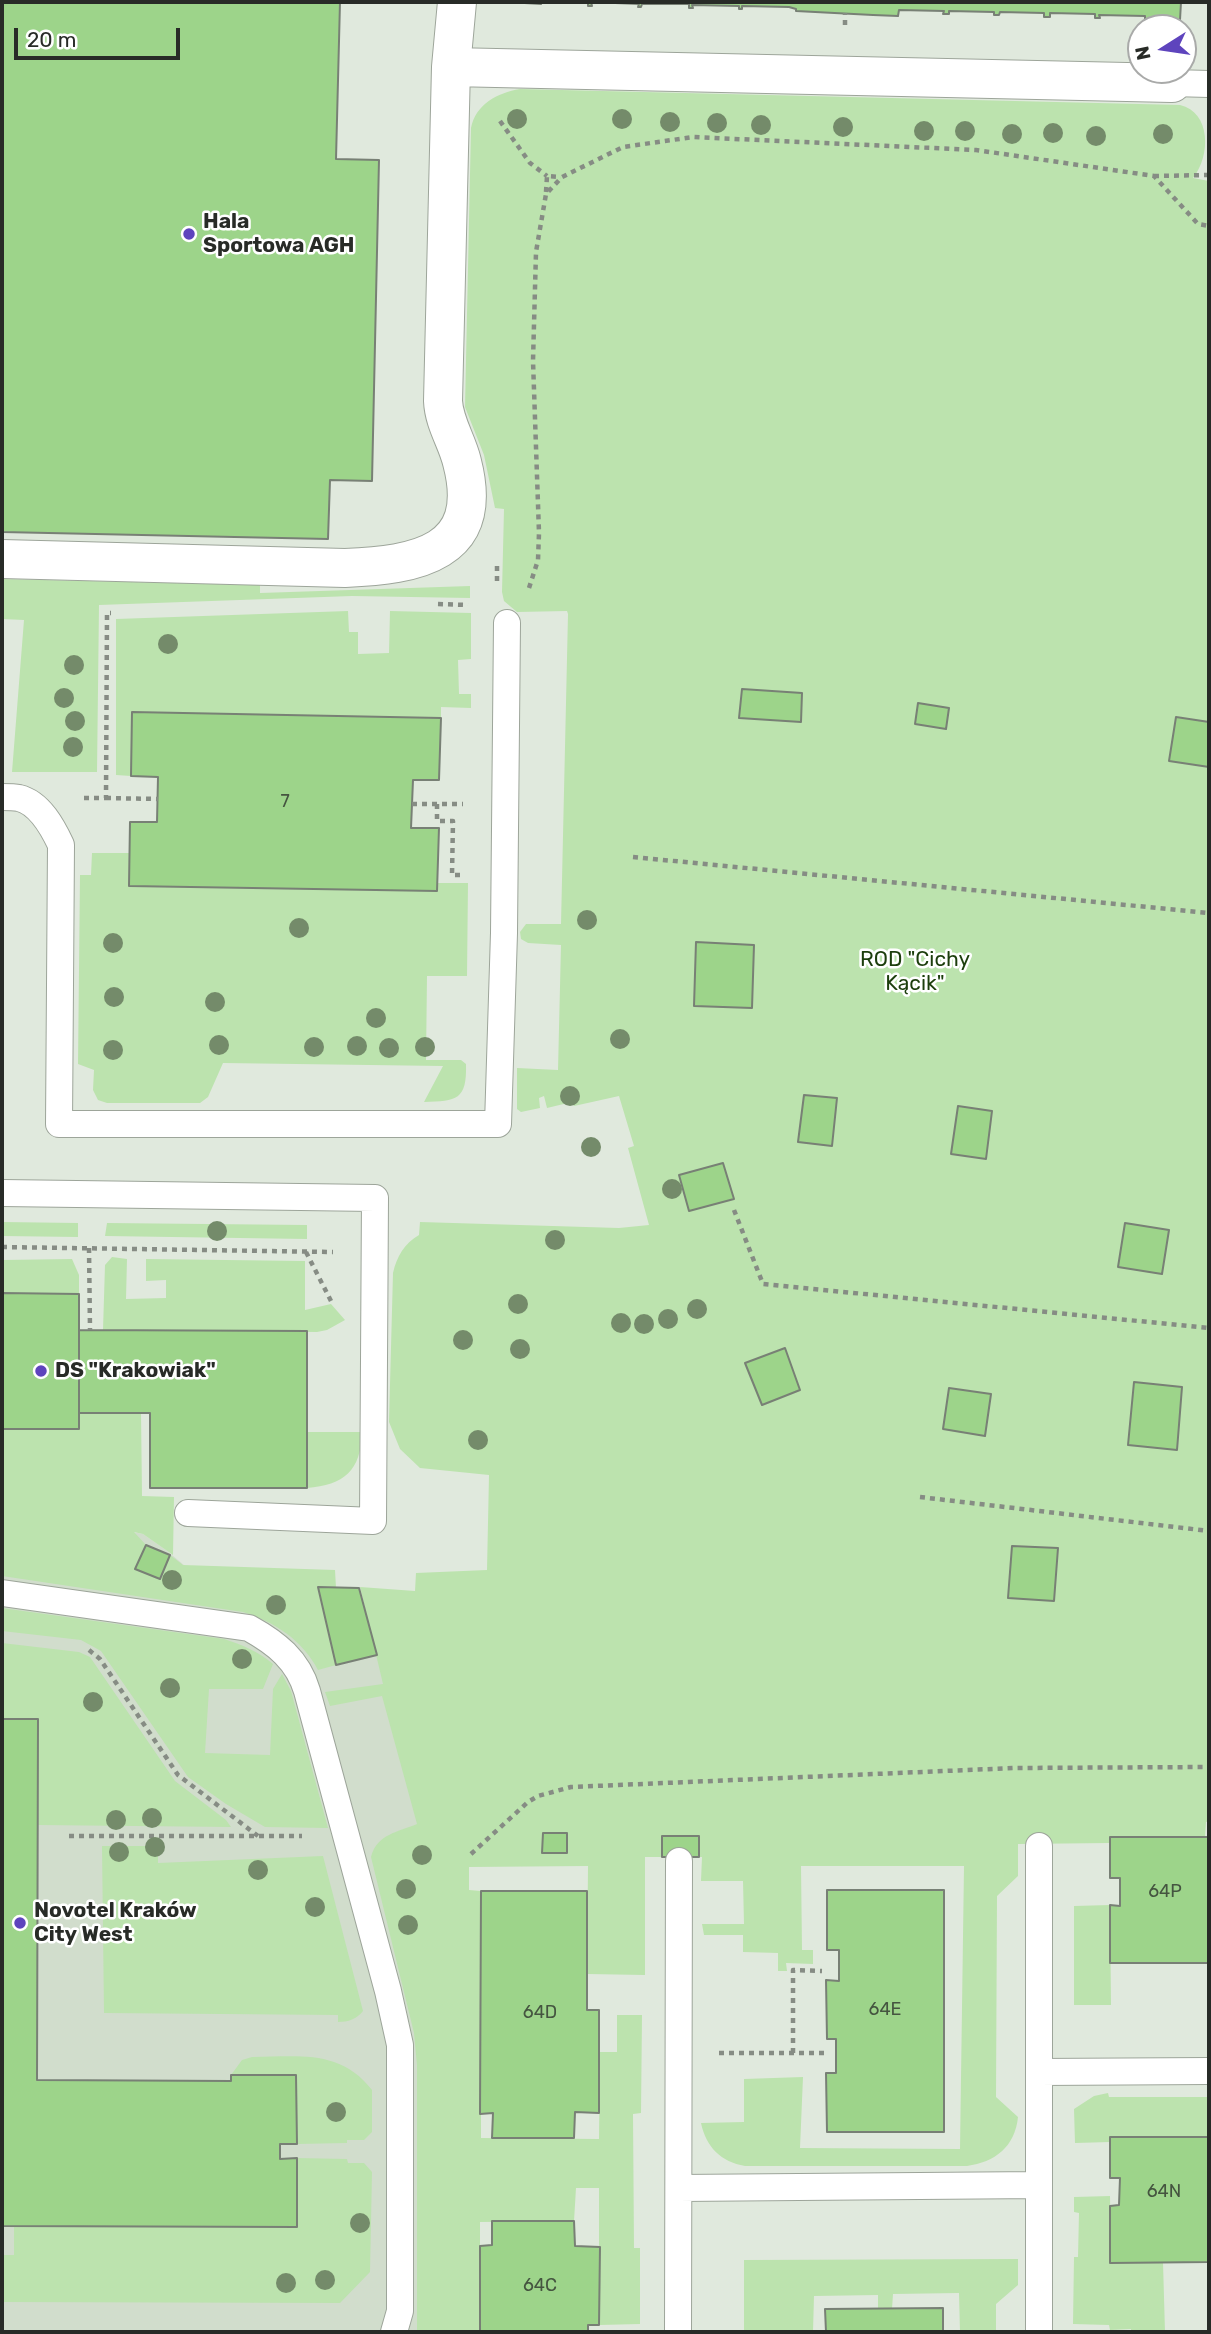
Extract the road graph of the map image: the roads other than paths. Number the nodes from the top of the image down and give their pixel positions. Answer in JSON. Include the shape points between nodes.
{"nodes":[{"id":1,"x":457,"y":2,"type":"edge"},
{"id":2,"x":457,"y":67,"type":"junction"},
{"id":3,"x":1127,"y":82,"type":"edge"},
{"id":4,"x":2,"y":559,"type":"edge"},
{"id":5,"x":507,"y":623,"type":"road end"},
{"id":6,"x":11,"y":798,"type":"edge"},
{"id":7,"x":2,"y":1193,"type":"edge"},
{"id":8,"x":188,"y":1513,"type":"dead end"},
{"id":9,"x":2,"y":1593,"type":"edge"},
{"id":10,"x":1039,"y":1846,"type":"dead end"},
{"id":11,"x":679,"y":1861,"type":"dead end"},
{"id":12,"x":1209,"y":2071,"type":"edge"},
{"id":13,"x":1039,"y":2072,"type":"junction"},
{"id":14,"x":1039,"y":2185,"type":"junction"},
{"id":15,"x":679,"y":2188,"type":"junction"},
{"id":16,"x":394,"y":2332,"type":"edge"},
{"id":17,"x":678,"y":2332,"type":"edge"},
{"id":18,"x":1039,"y":2332,"type":"edge"}],
"edges":[{"from":1,"to":2,"type":"street"},
{"from":2,"to":3,"type":"street"},
{"from":2,"to":4,"type":"street","via":[[444,411],[461,457],[466,489],[464,513],[453,536],[432,554],[386,566]]},
{"from":5,"to":6,"type":"lane","via":[[498,1124],[59,1124],[61,845],[49,821],[32,805]]},
{"from":7,"to":8,"type":"lane","via":[[375,1198],[373,1521]]},
{"from":9,"to":16,"type":"lane","via":[[249,1628],[274,1643],[299,1670],[400,2045],[400,2311]]},
{"from":10,"to":13,"type":"lane"},
{"from":11,"to":15,"type":"lane"},
{"from":12,"to":13,"type":"lane"},
{"from":13,"to":14,"type":"lane"},
{"from":14,"to":15,"type":"lane"},
{"from":14,"to":18,"type":"lane"},
{"from":15,"to":17,"type":"lane"}]}
